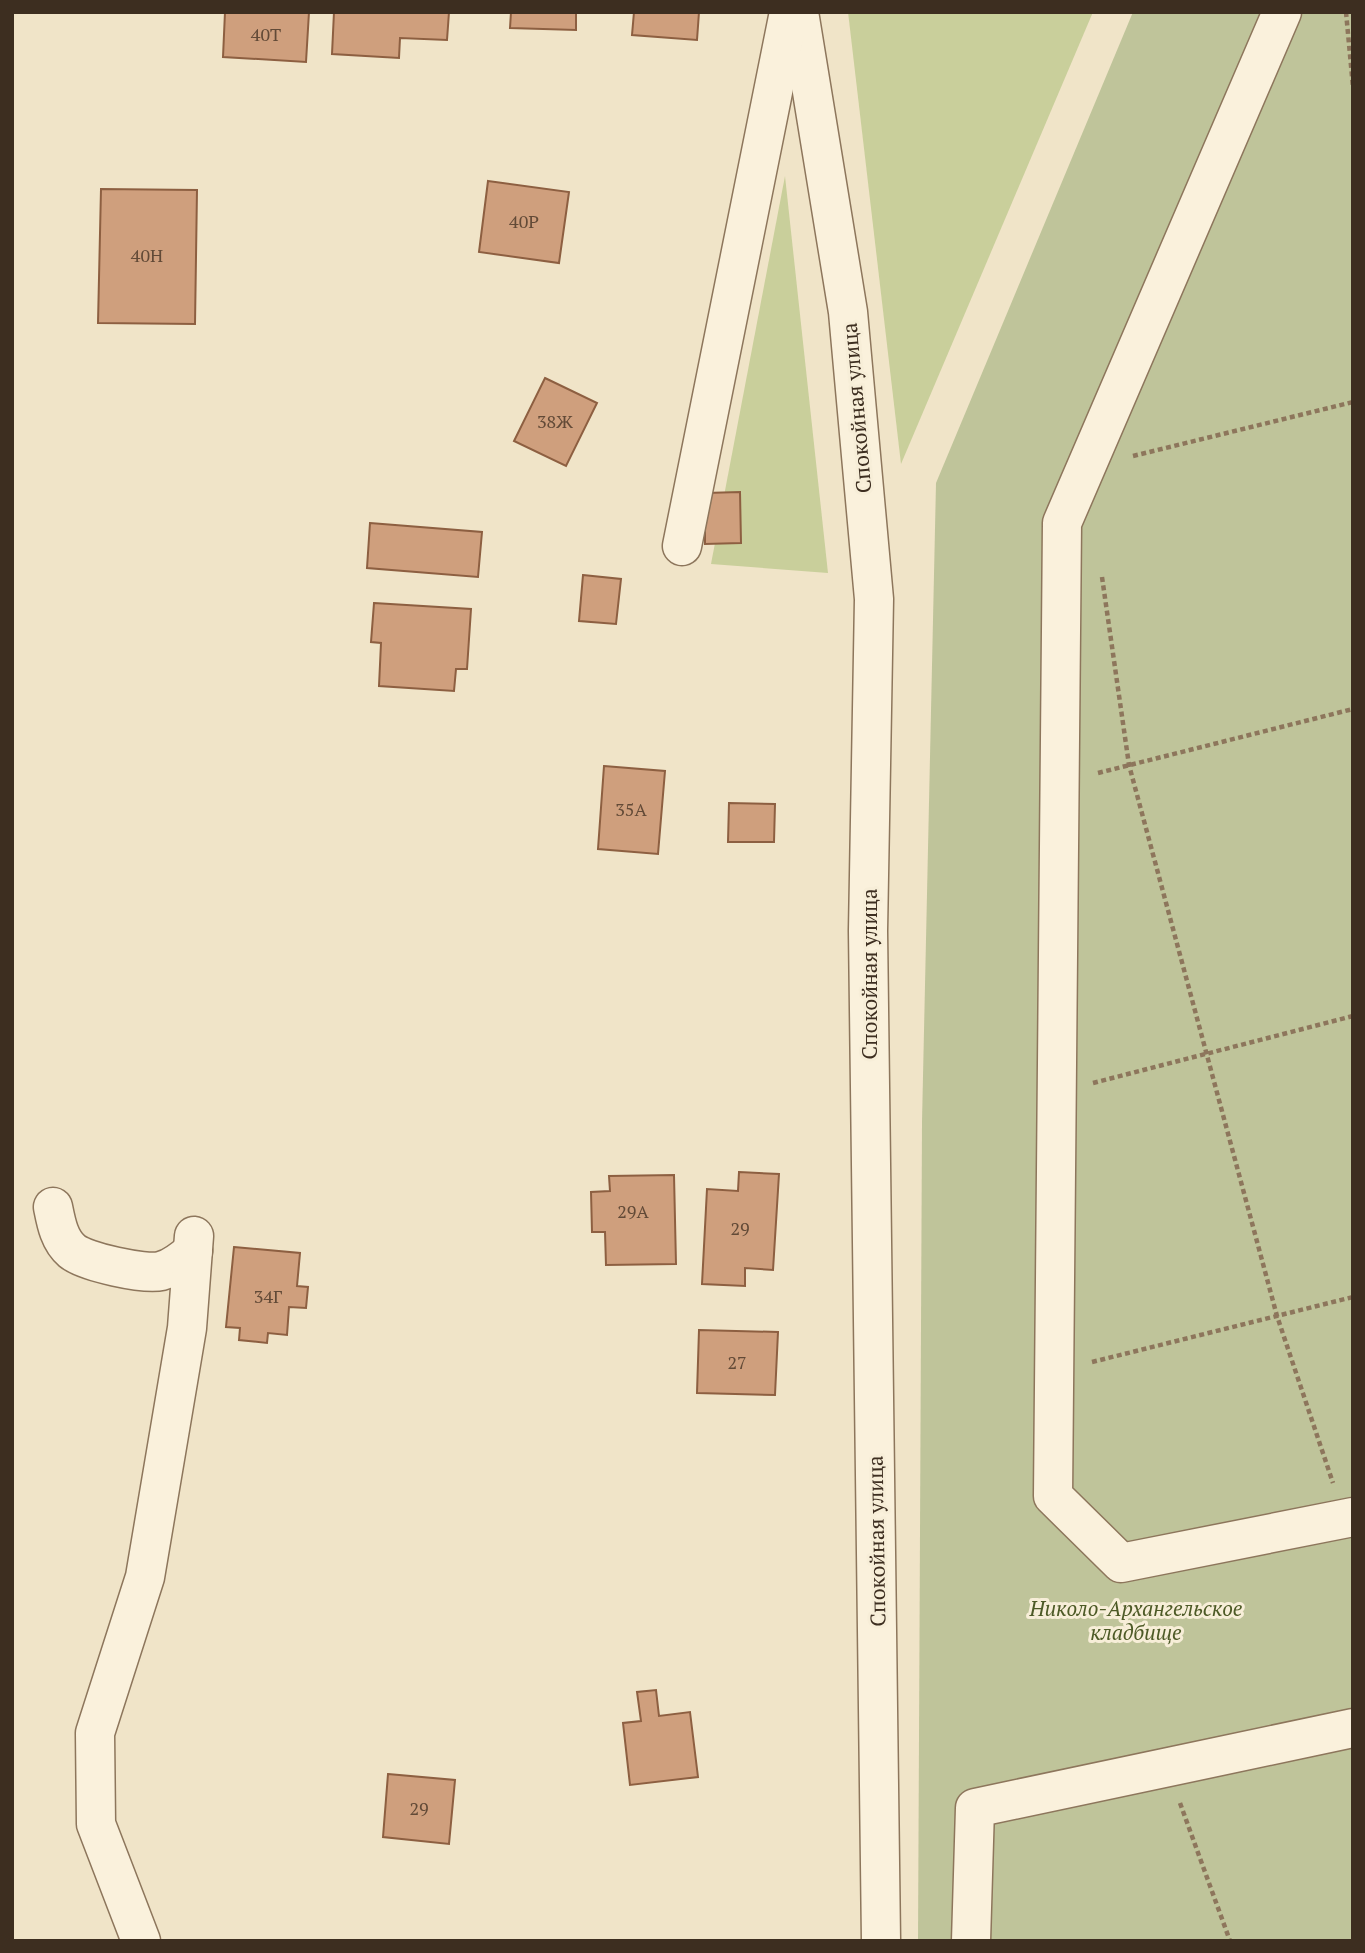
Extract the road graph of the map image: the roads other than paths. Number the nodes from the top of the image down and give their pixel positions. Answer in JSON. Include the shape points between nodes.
{"nodes":[{"id":1,"x":789,"y":12,"type":"edge"},
{"id":2,"x":799,"y":12,"type":"edge"},
{"id":3,"x":1282,"y":12,"type":"edge"},
{"id":4,"x":682,"y":546,"type":"dead end"},
{"id":5,"x":52,"y":1207,"type":"dead end"},
{"id":6,"x":1349,"y":1518,"type":"edge"},
{"id":7,"x":1353,"y":1728,"type":"edge"},
{"id":8,"x":141,"y":1941,"type":"edge"},
{"id":9,"x":881,"y":1941,"type":"edge"},
{"id":10,"x":971,"y":1941,"type":"edge"}],
"edges":[{"from":1,"to":4,"type":"street"},
{"from":2,"to":9,"type":"street","name":"Спокойная улица","via":[[848,312],[874,600],[868,931]]},
{"from":3,"to":6,"type":"street","via":[[1062,523],[1053,1496],[1121,1563]]},
{"from":5,"to":8,"type":"street","via":[[59,1232],[72,1251],[96,1262],[160,1272],[179,1263],[193,1243],[187,1328],[145,1577],[94,1732],[96,1824]]},
{"from":7,"to":10,"type":"street","via":[[975,1808]]}]}
